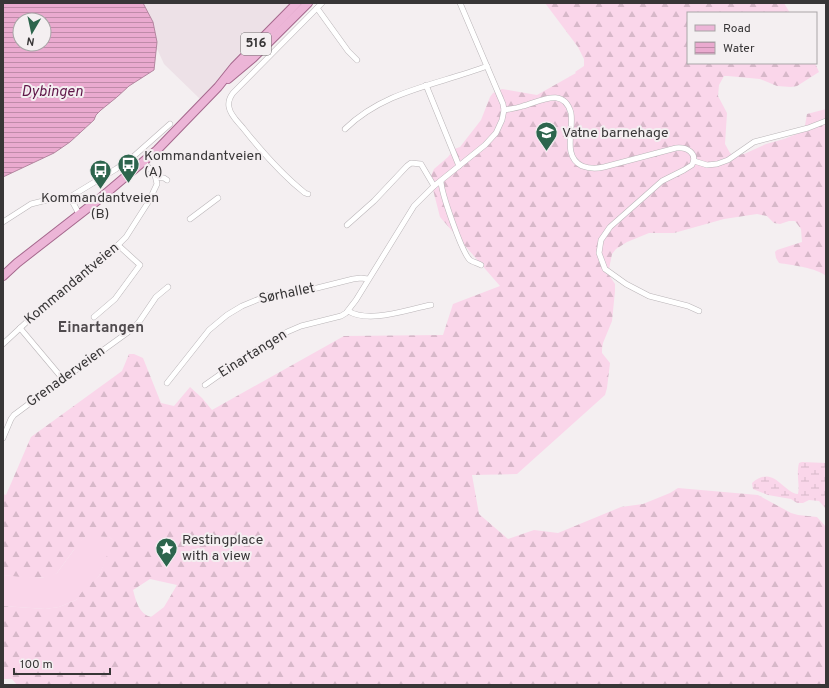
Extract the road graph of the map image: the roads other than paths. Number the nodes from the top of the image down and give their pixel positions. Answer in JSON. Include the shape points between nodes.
{"nodes":[{"id":1,"x":297,"y":3,"type":"edge"},
{"id":2,"x":308,"y":3,"type":"edge"},
{"id":3,"x":322,"y":3,"type":"edge"},
{"id":4,"x":460,"y":3,"type":"edge"},
{"id":5,"x":317,"y":8,"type":"junction"},
{"id":6,"x":357,"y":60,"type":"dead end"},
{"id":7,"x":487,"y":66,"type":"junction"},
{"id":8,"x":426,"y":85,"type":"junction"},
{"id":9,"x":218,"y":87,"type":"junction"},
{"id":10,"x":504,"y":110,"type":"junction"},
{"id":11,"x":826,"y":122,"type":"edge"},
{"id":12,"x":170,"y":124,"type":"dead end"},
{"id":13,"x":345,"y":129,"type":"dead end"},
{"id":14,"x":694,"y":161,"type":"junction"},
{"id":15,"x":144,"y":162,"type":"junction"},
{"id":16,"x":459,"y":166,"type":"junction"},
{"id":17,"x":156,"y":177,"type":"junction"},
{"id":18,"x":167,"y":180,"type":"dead end"},
{"id":19,"x":441,"y":181,"type":"junction"},
{"id":20,"x":434,"y":186,"type":"junction"},
{"id":21,"x":308,"y":194,"type":"dead end"},
{"id":22,"x":70,"y":197,"type":"junction"},
{"id":23,"x":218,"y":198,"type":"dead end"},
{"id":24,"x":79,"y":214,"type":"junction"},
{"id":25,"x":190,"y":219,"type":"dead end"},
{"id":26,"x":3,"y":222,"type":"edge"},
{"id":27,"x":347,"y":225,"type":"dead end"},
{"id":28,"x":118,"y":245,"type":"junction"},
{"id":29,"x":481,"y":265,"type":"dead end"},
{"id":30,"x":3,"y":276,"type":"edge"},
{"id":31,"x":368,"y":279,"type":"junction"},
{"id":32,"x":168,"y":288,"type":"dead end"},
{"id":33,"x":431,"y":305,"type":"dead end"},
{"id":34,"x":348,"y":311,"type":"junction"},
{"id":35,"x":699,"y":311,"type":"dead end"},
{"id":36,"x":94,"y":317,"type":"dead end"},
{"id":37,"x":20,"y":328,"type":"junction"},
{"id":38,"x":3,"y":344,"type":"edge"},
{"id":39,"x":62,"y":378,"type":"junction"},
{"id":40,"x":167,"y":383,"type":"dead end"},
{"id":41,"x":205,"y":385,"type":"dead end"},
{"id":42,"x":3,"y":438,"type":"edge"}],
"edges":[{"from":1,"to":9,"type":"main road","number":"516","via":[[234,67]]},
{"from":2,"to":9,"type":"main road","number":"516","via":[[253,58]]},
{"from":3,"to":5,"type":"street"},
{"from":4,"to":7,"type":"street"},
{"from":5,"to":6,"type":"street"},
{"from":5,"to":21,"type":"street","via":[[230,96],[229,103],[234,118],[262,152],[285,176]]},
{"from":7,"to":8,"type":"street"},
{"from":7,"to":10,"type":"street"},
{"from":8,"to":13,"type":"street","via":[[398,95],[371,109]]},
{"from":8,"to":16,"type":"street"},
{"from":9,"to":15,"type":"main road","number":"516"},
{"from":10,"to":14,"type":"street","via":[[550,98],[563,100],[571,113],[571,155],[578,164],[588,168],[596,169],[680,148],[690,150]]},
{"from":10,"to":16,"type":"street","via":[[501,124],[492,137]]},
{"from":11,"to":14,"type":"street","via":[[754,142],[728,160],[717,164],[707,165]]},
{"from":12,"to":22,"type":"street","via":[[128,160]]},
{"from":14,"to":35,"type":"street","via":[[692,165],[662,181],[610,227],[601,240],[599,253],[605,269],[626,284],[649,296]]},
{"from":15,"to":17,"type":"street"},
{"from":15,"to":24,"type":"main road","number":"516"},
{"from":16,"to":19,"type":"street"},
{"from":17,"to":18,"type":"street"},
{"from":17,"to":28,"type":"street","name":"Kommandantveien","via":[[157,184],[149,201]]},
{"from":19,"to":20,"type":"street"},
{"from":19,"to":29,"type":"street","via":[[446,204],[464,250],[470,260]]},
{"from":20,"to":27,"type":"street","via":[[421,164],[411,163]]},
{"from":20,"to":31,"type":"street","via":[[414,206]]},
{"from":22,"to":24,"type":"street"},
{"from":22,"to":26,"type":"street","via":[[31,204]]},
{"from":23,"to":25,"type":"street"},
{"from":24,"to":30,"type":"main road","number":"516"},
{"from":28,"to":36,"type":"street","via":[[140,265],[115,299]]},
{"from":28,"to":37,"type":"street","name":"Kommandantveien"},
{"from":31,"to":34,"type":"street"},
{"from":31,"to":40,"type":"street","name":"Sørhallet","via":[[353,279],[301,292],[269,295],[242,306],[209,330]]},
{"from":32,"to":39,"type":"street","name":"Grenaderveien","via":[[156,298],[131,330]]},
{"from":33,"to":34,"type":"street","via":[[378,315]]},
{"from":34,"to":41,"type":"street","name":"Einartangen","via":[[341,316],[287,332],[252,352]]},
{"from":37,"to":38,"type":"street","name":"Kommandantveien"},
{"from":37,"to":39,"type":"street","name":"Kommandantveien"},
{"from":39,"to":42,"type":"street","name":"Grenaderveien","via":[[14,415]]}]}
